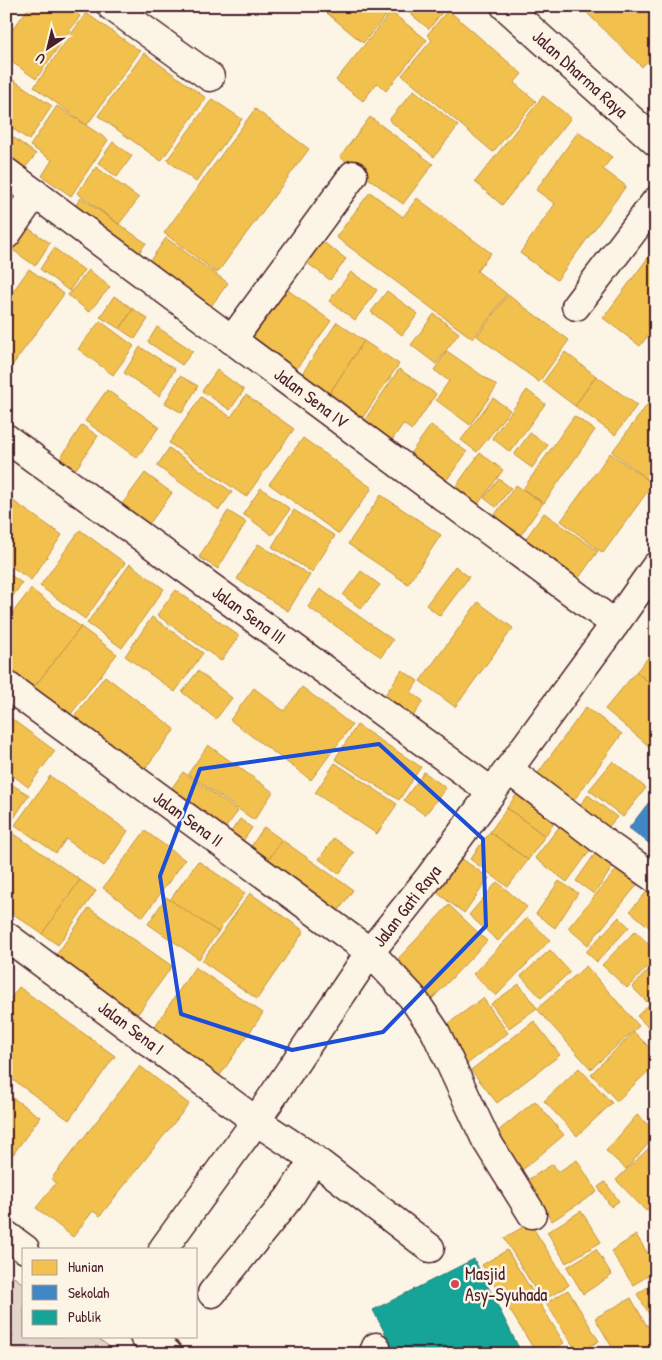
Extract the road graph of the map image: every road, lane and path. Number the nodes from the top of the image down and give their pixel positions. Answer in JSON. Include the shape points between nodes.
{"nodes":[{"id":1,"x":111,"y":6,"type":"edge"},
{"id":2,"x":505,"y":6,"type":"edge"},
{"id":3,"x":210,"y":78,"type":"dead end"},
{"id":4,"x":656,"y":142,"type":"edge"},
{"id":5,"x":6,"y":172,"type":"edge"},
{"id":6,"x":353,"y":175,"type":"dead end"},
{"id":7,"x":35,"y":193,"type":"junction"},
{"id":8,"x":656,"y":201,"type":"edge"},
{"id":9,"x":6,"y":235,"type":"edge"},
{"id":10,"x":576,"y":306,"type":"dead end"},
{"id":11,"x":232,"y":340,"type":"junction"},
{"id":12,"x":6,"y":438,"type":"edge"},
{"id":13,"x":651,"y":584,"type":"edge"},
{"id":14,"x":615,"y":624,"type":"junction"},
{"id":15,"x":6,"y":685,"type":"edge"},
{"id":16,"x":509,"y":770,"type":"junction"},
{"id":17,"x":492,"y":792,"type":"junction"},
{"id":18,"x":656,"y":879,"type":"edge"},
{"id":19,"x":6,"y":936,"type":"edge"},
{"id":20,"x":370,"y":952,"type":"junction"},
{"id":21,"x":256,"y":1121,"type":"junction"},
{"id":22,"x":314,"y":1159,"type":"junction"},
{"id":23,"x":532,"y":1214,"type":"dead end"},
{"id":24,"x":6,"y":1235,"type":"edge"},
{"id":25,"x":24,"y":1248,"type":"edge"},
{"id":26,"x":164,"y":1248,"type":"edge"},
{"id":27,"x":430,"y":1248,"type":"dead end"},
{"id":28,"x":212,"y":1292,"type":"dead end"},
{"id":29,"x":147,"y":1338,"type":"edge"},
{"id":30,"x":168,"y":1354,"type":"edge"}],
"edges":[{"from":1,"to":3,"type":"street"},
{"from":2,"to":4,"type":"street","name":"Jalan Dharma Raya"},
{"from":5,"to":7,"type":"street","name":"Jalan Sena IV"},
{"from":6,"to":11,"type":"street"},
{"from":7,"to":9,"type":"street"},
{"from":7,"to":11,"type":"street","name":"Jalan Sena IV"},
{"from":8,"to":10,"type":"street"},
{"from":11,"to":14,"type":"street","name":"Jalan Sena IV"},
{"from":12,"to":17,"type":"street","name":"Jalan Sena III"},
{"from":13,"to":14,"type":"street","name":"Jalan Gati Raya"},
{"from":14,"to":16,"type":"street","name":"Jalan Gati Raya"},
{"from":15,"to":20,"type":"street","name":"Jalan Sena II"},
{"from":16,"to":17,"type":"street","name":"Jalan Gati Raya"},
{"from":16,"to":18,"type":"street"},
{"from":17,"to":20,"type":"street","name":"Jalan Gati Raya","via":[[430,878]]},
{"from":19,"to":21,"type":"street","name":"Jalan Sena I"},
{"from":20,"to":21,"type":"street","name":"Jalan Gati Raya"},
{"from":20,"to":23,"type":"street","name":"Jalan Sena II","via":[[412,997],[435,1031],[486,1140]]},
{"from":21,"to":22,"type":"street","name":"Jalan Sena I"},
{"from":21,"to":26,"type":"street","name":"Jalan Gati Raya"},
{"from":22,"to":27,"type":"street","name":"Jalan Sena I"},
{"from":22,"to":28,"type":"street","via":[[289,1198]]},
{"from":24,"to":25,"type":"street"},
{"from":29,"to":30,"type":"street"}]}
